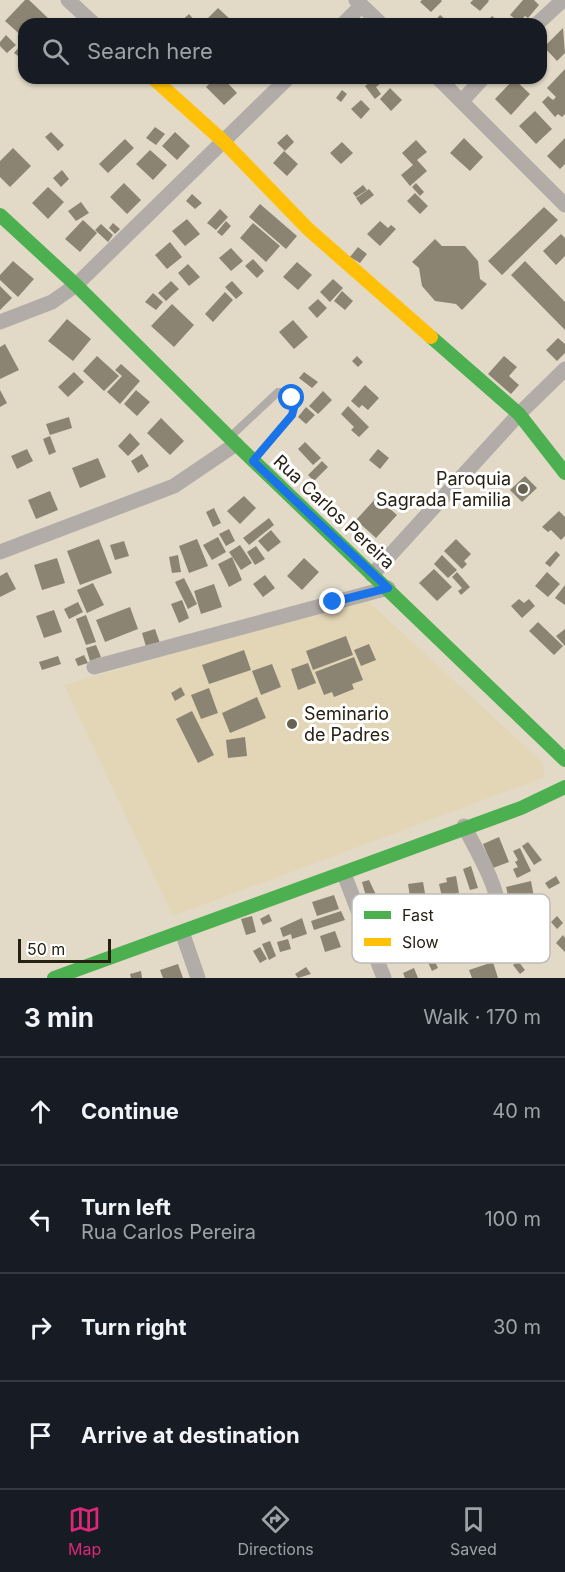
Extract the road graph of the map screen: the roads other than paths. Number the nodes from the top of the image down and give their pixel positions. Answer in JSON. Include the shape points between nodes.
{"nodes":[{"id":1,"x":68,"y":0,"type":"edge"},
{"id":2,"x":563,"y":0,"type":"edge"},
{"id":3,"x":359,"y":3,"type":"edge"},
{"id":4,"x":88,"y":18,"type":"edge"},
{"id":5,"x":348,"y":18,"type":"edge"},
{"id":6,"x":375,"y":18,"type":"edge"},
{"id":7,"x":544,"y":18,"type":"edge"},
{"id":8,"x":160,"y":84,"type":"edge"},
{"id":9,"x":282,"y":84,"type":"edge"},
{"id":10,"x":444,"y":84,"type":"edge"},
{"id":11,"x":478,"y":84,"type":"edge"},
{"id":12,"x":462,"y":101,"type":"junction"},
{"id":13,"x":223,"y":141,"type":"junction"},
{"id":14,"x":565,"y":205,"type":"edge"},
{"id":15,"x":0,"y":215,"type":"edge"},
{"id":16,"x":76,"y":285,"type":"junction"},
{"id":17,"x":0,"y":321,"type":"edge"},
{"id":18,"x":565,"y":369,"type":"edge"},
{"id":19,"x":519,"y":414,"type":"junction"},
{"id":20,"x":232,"y":441,"type":"junction"},
{"id":21,"x":253,"y":461,"type":"junction"},
{"id":22,"x":565,"y":473,"type":"edge"},
{"id":23,"x":0,"y":552,"type":"edge"},
{"id":24,"x":372,"y":575,"type":"junction"},
{"id":25,"x":388,"y":588,"type":"junction"},
{"id":26,"x":94,"y":667,"type":"dead end"},
{"id":27,"x":565,"y":760,"type":"edge"},
{"id":28,"x":565,"y":787,"type":"edge"},
{"id":29,"x":464,"y":826,"type":"junction"},
{"id":30,"x":344,"y":874,"type":"junction"},
{"id":31,"x":495,"y":894,"type":"edge"},
{"id":32,"x":352,"y":895,"type":"edge"},
{"id":33,"x":182,"y":932,"type":"junction"},
{"id":34,"x":378,"y":963,"type":"edge"},
{"id":35,"x":54,"y":978,"type":"edge"},
{"id":36,"x":198,"y":978,"type":"edge"},
{"id":37,"x":384,"y":978,"type":"edge"}],
"edges":[{"from":1,"to":4,"type":"street"},
{"from":2,"to":7,"type":"street"},
{"from":3,"to":5,"type":"street"},
{"from":3,"to":6,"type":"street"},
{"from":8,"to":13,"type":"street"},
{"from":9,"to":13,"type":"street"},
{"from":10,"to":12,"type":"street"},
{"from":11,"to":12,"type":"street"},
{"from":12,"to":14,"type":"street"},
{"from":13,"to":16,"type":"street"},
{"from":13,"to":19,"type":"street","via":[[308,229]]},
{"from":15,"to":16,"type":"street","name":"Rua Carlos Pereira"},
{"from":16,"to":17,"type":"street","via":[[52,302]]},
{"from":16,"to":20,"type":"street","name":"Rua Carlos Pereira"},
{"from":18,"to":19,"type":"street"},
{"from":19,"to":22,"type":"street"},
{"from":19,"to":24,"type":"street"},
{"from":20,"to":21,"type":"street","name":"Rua Carlos Pereira"},
{"from":20,"to":21,"type":"lane","via":[[278,392],[292,398],[292,415]]},
{"from":20,"to":23,"type":"street","via":[[174,486]]},
{"from":21,"to":24,"type":"street","name":"Rua Carlos Pereira"},
{"from":24,"to":25,"type":"street","name":"Rua Carlos Pereira"},
{"from":25,"to":26,"type":"street"},
{"from":25,"to":27,"type":"street","name":"Rua Carlos Pereira"},
{"from":28,"to":29,"type":"street","via":[[546,798]]},
{"from":29,"to":30,"type":"street"},
{"from":29,"to":31,"type":"street"},
{"from":30,"to":32,"type":"street"},
{"from":30,"to":33,"type":"street"},
{"from":33,"to":35,"type":"street"},
{"from":33,"to":36,"type":"street"},
{"from":34,"to":37,"type":"street"}]}
